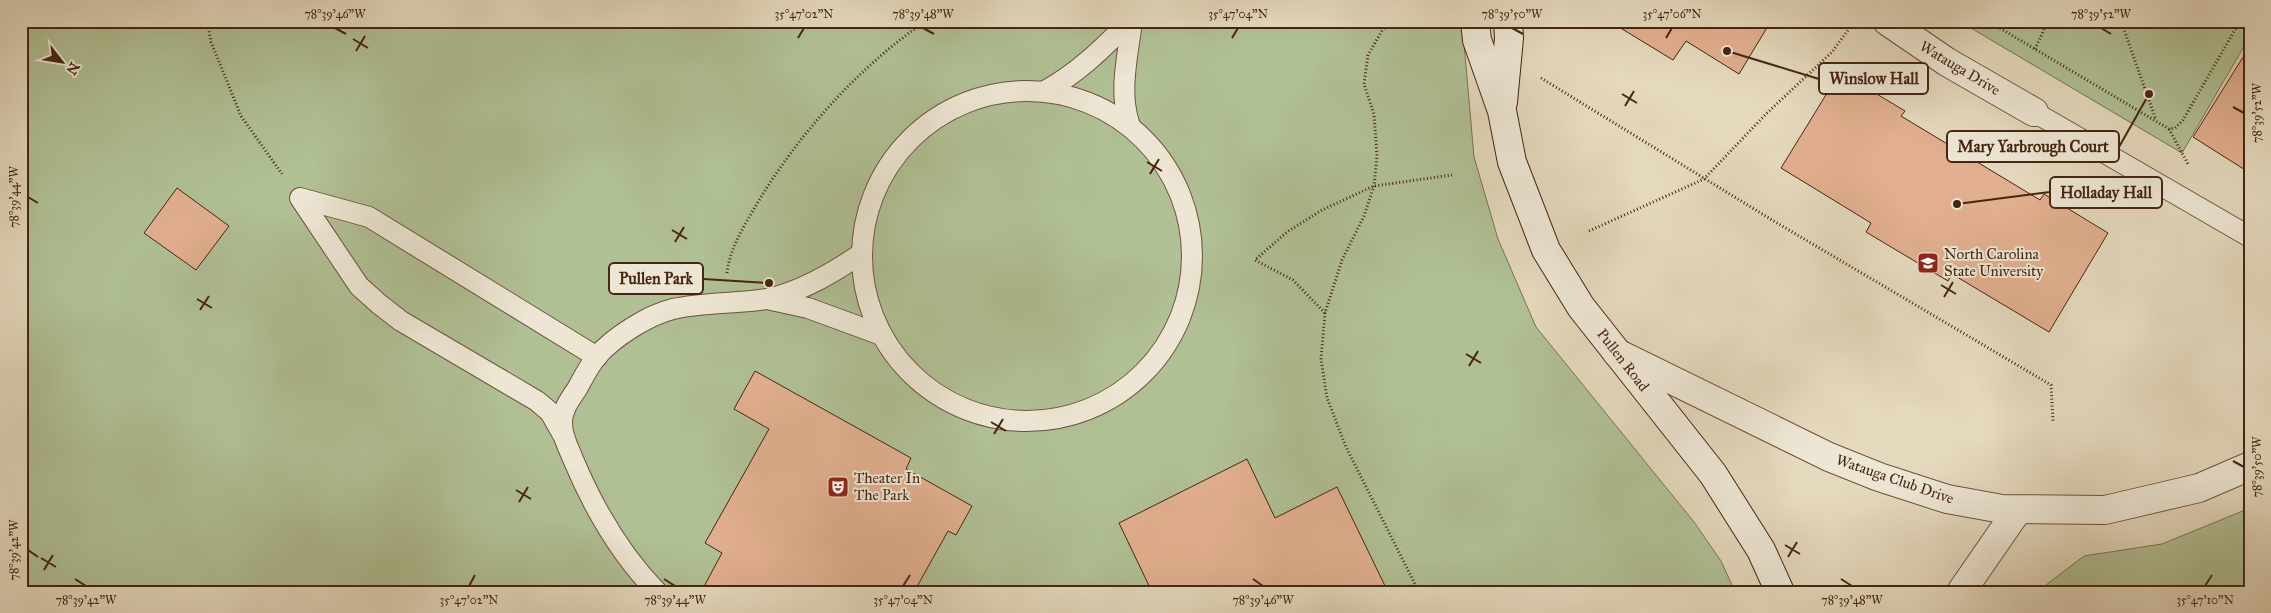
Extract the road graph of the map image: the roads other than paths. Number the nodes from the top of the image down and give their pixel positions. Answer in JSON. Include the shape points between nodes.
{"nodes":[{"id":1,"x":1131,"y":21,"type":"edge"},
{"id":2,"x":1475,"y":21,"type":"edge"},
{"id":3,"x":1508,"y":21,"type":"edge"},
{"id":4,"x":1887,"y":21,"type":"edge"},
{"id":5,"x":1045,"y":91,"type":"junction"},
{"id":6,"x":1502,"y":111,"type":"junction"},
{"id":7,"x":2034,"y":112,"type":"joint"},
{"id":8,"x":1130,"y":126,"type":"junction"},
{"id":9,"x":2250,"y":237,"type":"edge"},
{"id":10,"x":862,"y":254,"type":"junction"},
{"id":11,"x":767,"y":299,"type":"junction"},
{"id":12,"x":880,"y":334,"type":"junction"},
{"id":13,"x":1617,"y":353,"type":"junction"},
{"id":14,"x":596,"y":356,"type":"junction"},
{"id":15,"x":563,"y":435,"type":"junction"},
{"id":16,"x":2250,"y":466,"type":"edge"},
{"id":17,"x":2017,"y":511,"type":"junction"},
{"id":18,"x":657,"y":592,"type":"edge"},
{"id":19,"x":1780,"y":592,"type":"edge"},
{"id":20,"x":1961,"y":592,"type":"edge"}],
"edges":[{"from":1,"to":5,"type":"lane","via":[[1090,61]]},
{"from":1,"to":8,"type":"lane","via":[[1123,91]]},
{"from":2,"to":6,"type":"street","name":"Pullen Road","via":[[1477,40]]},
{"from":3,"to":6,"type":"street","name":"Pullen Road"},
{"from":4,"to":7,"type":"street","name":"Watauga Drive","via":[[1947,62]]},
{"from":5,"to":8,"type":"lane","via":[[1090,102]]},
{"from":5,"to":10,"type":"lane","via":[[999,93],[973,101],[956,107],[918,132],[888,167],[869,208]]},
{"from":6,"to":13,"type":"street","name":"Pullen Road","via":[[1512,162],[1546,250],[1581,308]]},
{"from":7,"to":9,"type":"lane"},
{"from":8,"to":12,"type":"lane","via":[[1156,152],[1176,183],[1188,218],[1193,255],[1190,286],[1180,317],[1166,346],[1133,383],[1091,409],[1044,421],[997,420],[953,404],[914,378]]},
{"from":10,"to":11,"type":"lane","via":[[812,283]]},
{"from":10,"to":12,"type":"lane","via":[[867,299]]},
{"from":11,"to":12,"type":"lane","via":[[808,308]]},
{"from":11,"to":14,"type":"lane","via":[[673,309],[648,318]]},
{"from":13,"to":17,"type":"street","name":"Watauga Club Drive","via":[[1828,457],[1870,474],[1946,498]]},
{"from":13,"to":19,"type":"street","name":"Pullen Road","via":[[1713,474],[1761,550]]},
{"from":14,"to":15,"type":"lane","via":[[563,413]]},
{"from":14,"to":15,"type":"lane","via":[[369,217],[300,198],[369,296],[401,321],[537,401],[550,412]]},
{"from":15,"to":18,"type":"lane","via":[[611,535]]},
{"from":16,"to":17,"type":"street","name":"Watauga Club Drive","via":[[2199,488],[2105,510]]},
{"from":17,"to":20,"type":"street"}]}
